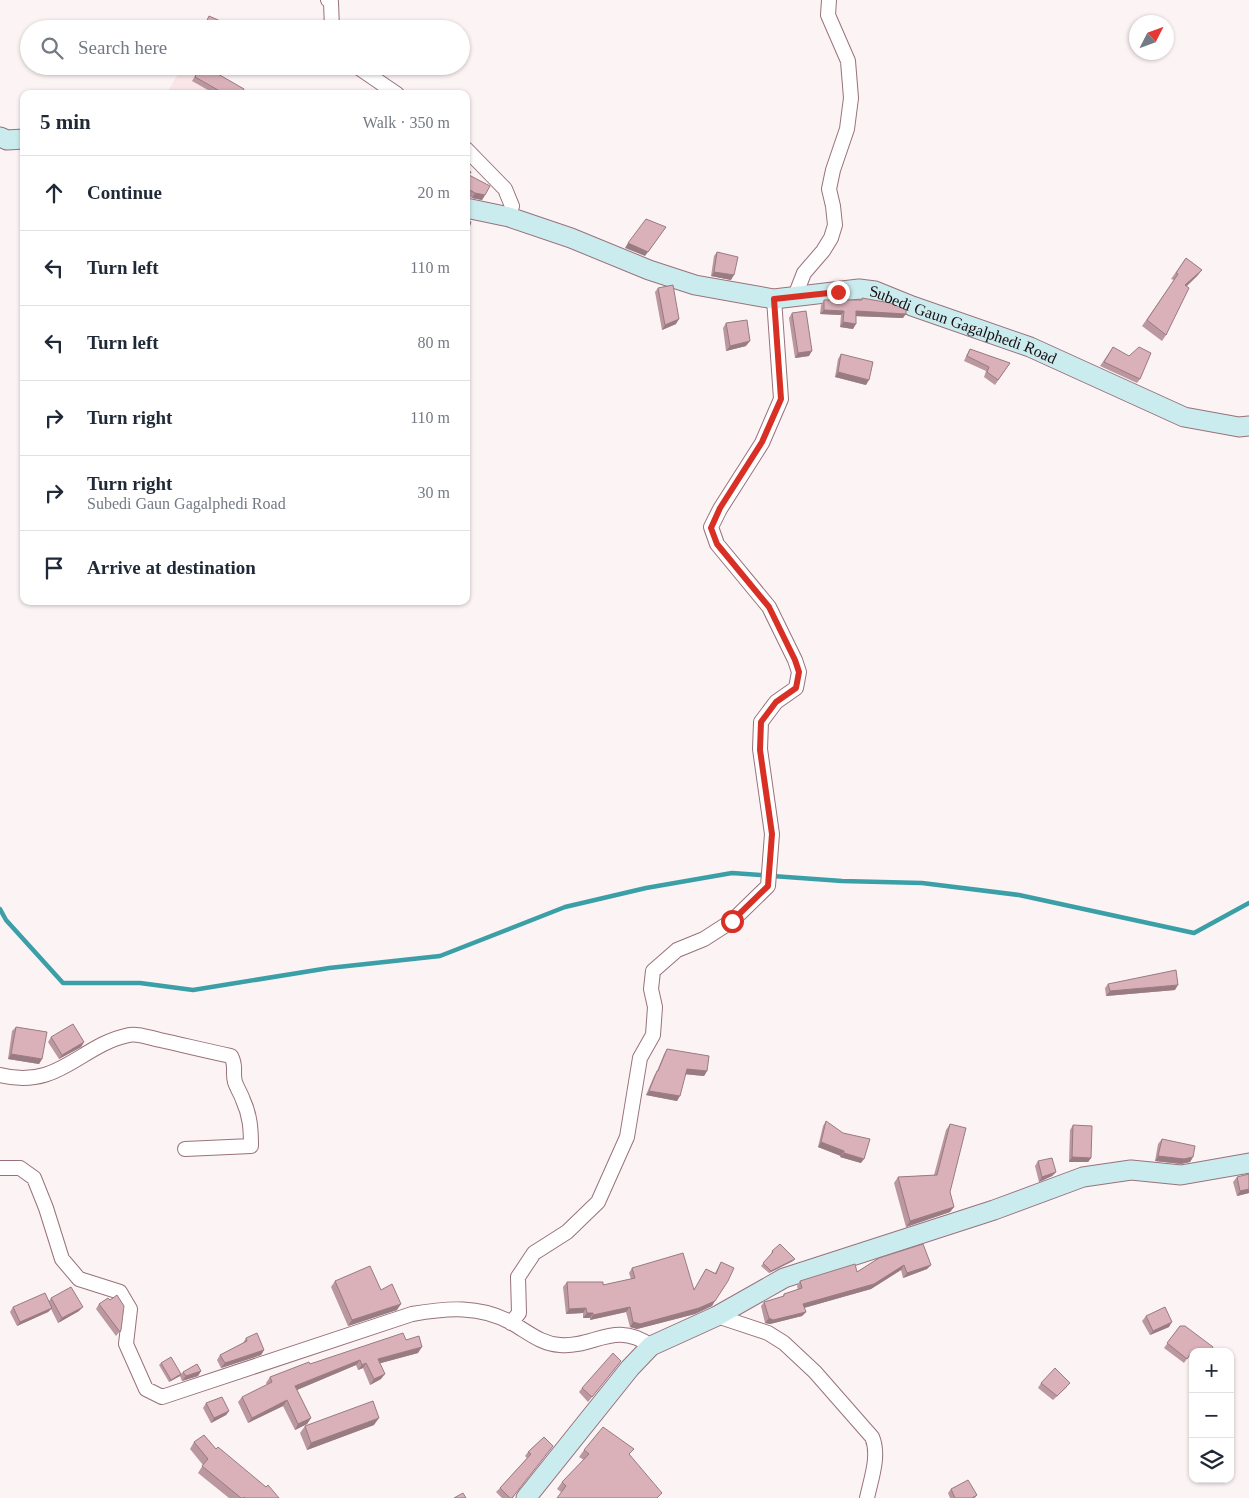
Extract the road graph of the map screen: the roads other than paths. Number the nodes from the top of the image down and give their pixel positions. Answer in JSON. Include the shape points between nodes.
{"nodes":[{"id":1,"x":328,"y":0,"type":"edge"},
{"id":2,"x":829,"y":0,"type":"edge"},
{"id":3,"x":332,"y":20,"type":"edge"},
{"id":4,"x":369,"y":75,"type":"edge"},
{"id":5,"x":391,"y":90,"type":"edge"},
{"id":6,"x":0,"y":137,"type":"edge"},
{"id":7,"x":20,"y":139,"type":"edge"},
{"id":8,"x":470,"y":153,"type":"edge"},
{"id":9,"x":470,"y":209,"type":"edge"},
{"id":10,"x":508,"y":217,"type":"junction"},
{"id":11,"x":795,"y":296,"type":"junction"},
{"id":12,"x":774,"y":299,"type":"junction"},
{"id":13,"x":1249,"y":426,"type":"edge"},
{"id":14,"x":0,"y":1075,"type":"edge"},
{"id":15,"x":185,"y":1149,"type":"dead end"},
{"id":16,"x":1249,"y":1163,"type":"edge"},
{"id":17,"x":0,"y":1168,"type":"edge"},
{"id":18,"x":717,"y":1316,"type":"junction"},
{"id":19,"x":511,"y":1323,"type":"junction"},
{"id":20,"x":651,"y":1346,"type":"junction"},
{"id":21,"x":526,"y":1498,"type":"edge"},
{"id":22,"x":868,"y":1498,"type":"edge"}],
"edges":[{"from":1,"to":3,"type":"street","via":[[331,2]]},
{"from":2,"to":11,"type":"street","via":[[828,15],[848,61],[848,128],[829,188],[835,225],[831,238],[804,273]]},
{"from":4,"to":5,"type":"street"},
{"from":6,"to":7,"type":"street"},
{"from":8,"to":10,"type":"street","via":[[505,189],[512,206]]},
{"from":9,"to":10,"type":"street","name":"Subedi Gaun Gagalphedi Road"},
{"from":10,"to":12,"type":"street","name":"Subedi Gaun Gagalphedi Road","via":[[695,285]]},
{"from":11,"to":12,"type":"street","name":"Subedi Gaun Gagalphedi Road"},
{"from":11,"to":13,"type":"street","name":"Subedi Gaun Gagalphedi Road","via":[[860,288],[876,291],[1030,347],[1184,417]]},
{"from":12,"to":19,"type":"street","via":[[781,399],[762,442],[711,528],[717,544],[769,607],[799,672],[796,688],[776,702],[761,722],[761,756],[772,834],[768,886],[732,921],[704,939],[677,950],[653,971],[653,1035],[640,1058],[627,1137],[598,1202],[567,1232],[534,1253],[518,1277],[519,1313]]},
{"from":14,"to":15,"type":"street","via":[[30,1078],[48,1074],[109,1042],[130,1035],[231,1056],[235,1063],[235,1084],[251,1123],[251,1146]]},
{"from":16,"to":18,"type":"street","via":[[1181,1175],[1131,1170],[1083,1177],[994,1210],[784,1278]]},
{"from":17,"to":19,"type":"street","via":[[20,1168],[34,1178],[62,1259],[79,1279],[120,1292],[130,1309],[126,1344],[146,1389],[162,1397],[412,1314],[444,1309],[481,1310]]},
{"from":18,"to":20,"type":"street"},
{"from":18,"to":22,"type":"street","via":[[768,1333],[784,1343],[815,1372],[872,1437],[876,1446]]},
{"from":19,"to":20,"type":"street","via":[[539,1340],[561,1346],[613,1334],[640,1338]]},
{"from":20,"to":21,"type":"street"}]}
